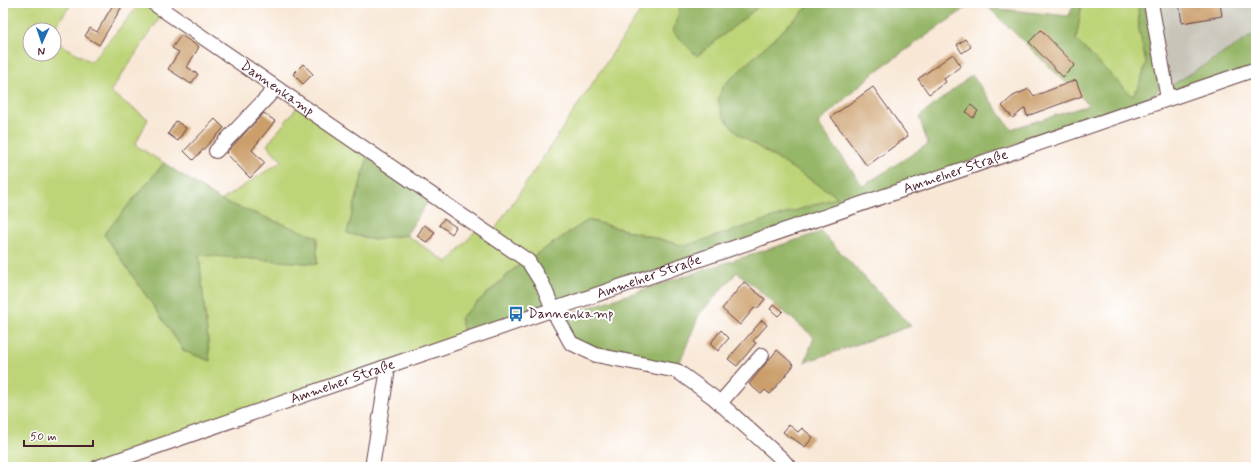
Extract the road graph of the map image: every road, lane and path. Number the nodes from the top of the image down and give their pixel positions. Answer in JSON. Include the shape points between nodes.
{"nodes":[{"id":1,"x":153,"y":3,"type":"edge"},
{"id":2,"x":1151,"y":3,"type":"edge"},
{"id":3,"x":1256,"y":69,"type":"edge"},
{"id":4,"x":276,"y":88,"type":"junction"},
{"id":5,"x":1168,"y":98,"type":"junction"},
{"id":6,"x":216,"y":151,"type":"dead end"},
{"id":7,"x":553,"y":309,"type":"junction"},
{"id":8,"x":762,"y":355,"type":"dead end"},
{"id":9,"x":385,"y":367,"type":"junction"},
{"id":10,"x":720,"y":403,"type":"junction"},
{"id":11,"x":98,"y":467,"type":"edge"},
{"id":12,"x":372,"y":467,"type":"edge"},
{"id":13,"x":789,"y":467,"type":"edge"}],
"edges":[{"from":1,"to":4,"type":"street","name":"Dannenkamp"},
{"from":2,"to":5,"type":"street"},
{"from":3,"to":5,"type":"street","name":"Ammelner Straße"},
{"from":4,"to":6,"type":"street"},
{"from":4,"to":7,"type":"street","name":"Dannenkamp","via":[[528,261],[543,285]]},
{"from":5,"to":7,"type":"street","name":"Ammelner Straße"},
{"from":7,"to":9,"type":"street","name":"Ammelner Straße"},
{"from":7,"to":10,"type":"street","name":"Dannenkamp","via":[[571,343],[596,355],[677,371]]},
{"from":8,"to":10,"type":"street"},
{"from":9,"to":11,"type":"street","name":"Ammelner Straße"},
{"from":9,"to":12,"type":"street","via":[[387,375]]},
{"from":10,"to":13,"type":"street","name":"Dannenkamp"}]}
